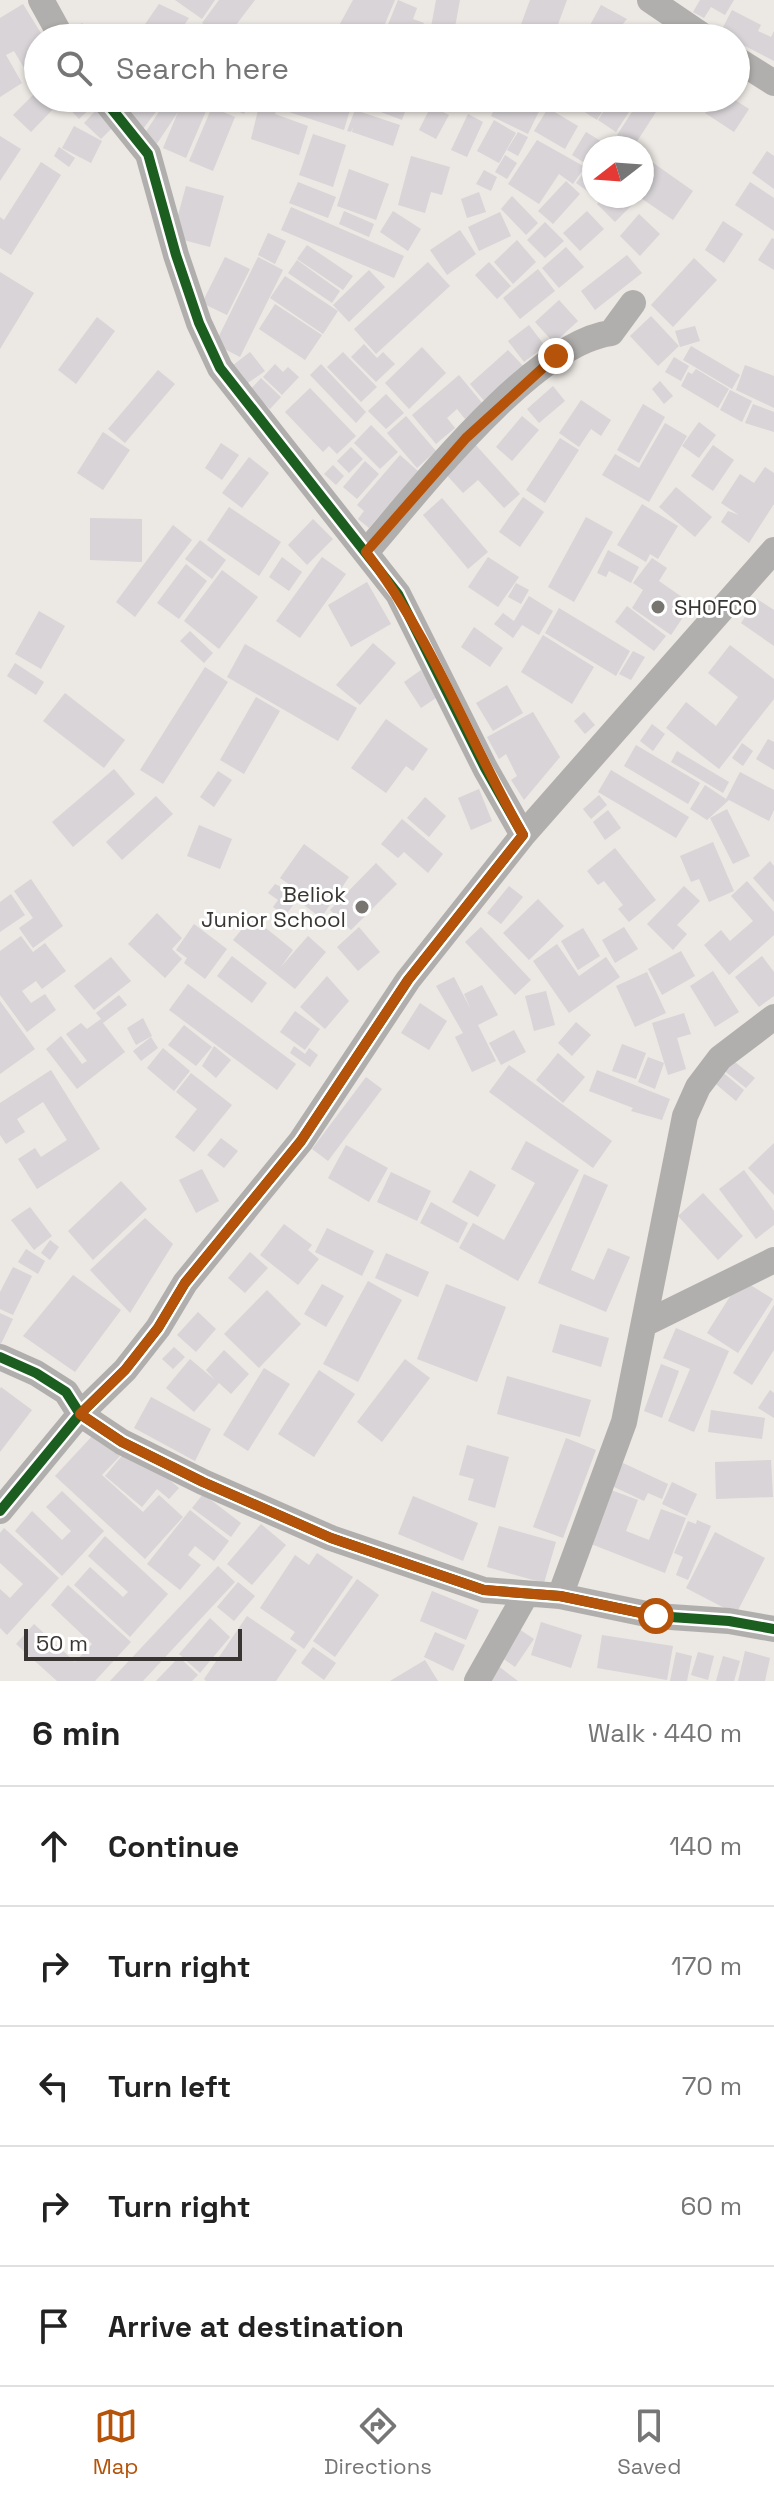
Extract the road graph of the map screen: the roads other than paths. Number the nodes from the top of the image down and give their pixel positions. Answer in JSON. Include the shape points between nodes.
{"nodes":[{"id":1,"x":41,"y":0,"type":"edge"},
{"id":2,"x":650,"y":0,"type":"edge"},
{"id":3,"x":54,"y":24,"type":"edge"},
{"id":4,"x":685,"y":24,"type":"edge"},
{"id":5,"x":750,"y":68,"type":"edge"},
{"id":6,"x":774,"y":83,"type":"edge"},
{"id":7,"x":114,"y":112,"type":"edge"},
{"id":8,"x":633,"y":303,"type":"dead end"},
{"id":9,"x":774,"y":550,"type":"edge"},
{"id":10,"x":366,"y":552,"type":"junction"},
{"id":11,"x":523,"y":835,"type":"junction"},
{"id":12,"x":774,"y":1017,"type":"edge"},
{"id":13,"x":774,"y":1260,"type":"edge"},
{"id":14,"x":646,"y":1323,"type":"junction"},
{"id":15,"x":0,"y":1357,"type":"edge"},
{"id":16,"x":80,"y":1414,"type":"junction"},
{"id":17,"x":0,"y":1511,"type":"edge"},
{"id":18,"x":525,"y":1596,"type":"junction"},
{"id":19,"x":560,"y":1596,"type":"junction"},
{"id":20,"x":774,"y":1629,"type":"edge"},
{"id":21,"x":477,"y":1681,"type":"edge"}],
"edges":[{"from":1,"to":3,"type":"street"},
{"from":2,"to":4,"type":"street"},
{"from":5,"to":6,"type":"street"},
{"from":7,"to":10,"type":"street","via":[[148,154],[176,255],[220,368]]},
{"from":8,"to":10,"type":"street","via":[[611,333],[592,335],[556,356],[502,403]]},
{"from":9,"to":11,"type":"street"},
{"from":10,"to":11,"type":"street","via":[[398,594]]},
{"from":11,"to":16,"type":"street","via":[[408,980],[301,1141],[185,1283],[158,1328]]},
{"from":12,"to":14,"type":"street","via":[[720,1058],[685,1116]]},
{"from":13,"to":14,"type":"street"},
{"from":14,"to":19,"type":"street","via":[[624,1422]]},
{"from":15,"to":16,"type":"street","via":[[66,1392]]},
{"from":16,"to":17,"type":"street"},
{"from":16,"to":18,"type":"street","via":[[122,1442],[331,1538],[484,1590]]},
{"from":18,"to":19,"type":"street"},
{"from":18,"to":21,"type":"street"},
{"from":19,"to":20,"type":"street","via":[[656,1616]]}]}
